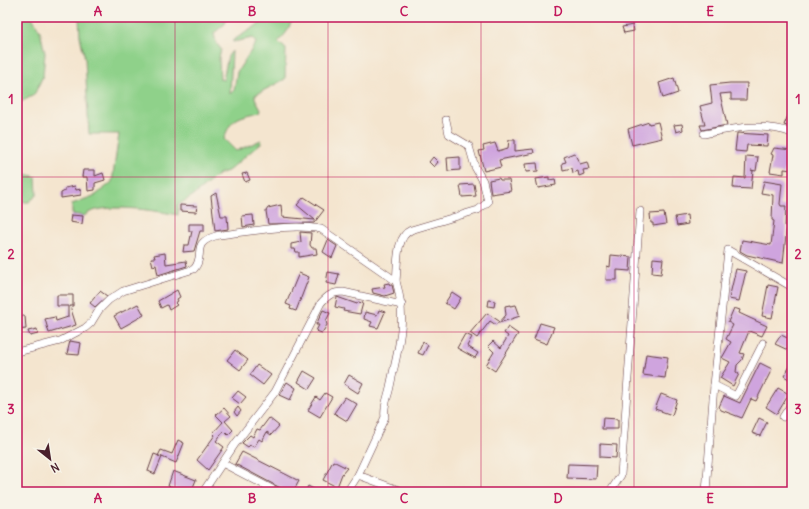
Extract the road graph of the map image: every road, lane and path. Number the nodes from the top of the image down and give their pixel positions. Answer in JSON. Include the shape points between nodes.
{"nodes":[{"id":1,"x":446,"y":120,"type":"dead end"},
{"id":2,"x":792,"y":133,"type":"edge"},
{"id":3,"x":704,"y":134,"type":"dead end"},
{"id":4,"x":640,"y":211,"type":"dead end"},
{"id":5,"x":396,"y":281,"type":"junction"},
{"id":6,"x":792,"y":287,"type":"edge"},
{"id":7,"x":402,"y":305,"type":"junction"},
{"id":8,"x":763,"y":343,"type":"dead end"},
{"id":9,"x":17,"y":352,"type":"edge"},
{"id":10,"x":714,"y":385,"type":"junction"},
{"id":11,"x":792,"y":403,"type":"edge"},
{"id":12,"x":783,"y":417,"type":"dead end"},
{"id":13,"x":224,"y":464,"type":"junction"},
{"id":14,"x":358,"y":475,"type":"junction"},
{"id":15,"x":203,"y":492,"type":"edge"},
{"id":16,"x":278,"y":492,"type":"edge"},
{"id":17,"x":347,"y":492,"type":"edge"},
{"id":18,"x":404,"y":492,"type":"edge"},
{"id":19,"x":610,"y":492,"type":"edge"},
{"id":20,"x":706,"y":492,"type":"edge"}],
"edges":[{"from":1,"to":5,"type":"street","via":[[449,134],[469,146],[475,167],[483,181],[488,202],[478,210],[407,232],[400,242]]},
{"from":2,"to":3,"type":"street","via":[[772,126],[733,128]]},
{"from":4,"to":19,"type":"street","via":[[621,475]]},
{"from":5,"to":7,"type":"street"},
{"from":5,"to":9,"type":"street","via":[[321,229],[286,228],[219,235],[202,243],[198,265],[194,270],[123,290],[109,300],[85,328],[60,340]]},
{"from":6,"to":10,"type":"street","via":[[728,250]]},
{"from":7,"to":13,"type":"street","via":[[343,292],[327,295],[275,392],[235,444]]},
{"from":7,"to":14,"type":"street","via":[[403,324],[383,410],[385,417]]},
{"from":8,"to":10,"type":"street","via":[[736,396]]},
{"from":10,"to":20,"type":"street"},
{"from":11,"to":12,"type":"street"},
{"from":13,"to":15,"type":"street"},
{"from":13,"to":16,"type":"street"},
{"from":14,"to":17,"type":"street"},
{"from":14,"to":18,"type":"street"}]}
